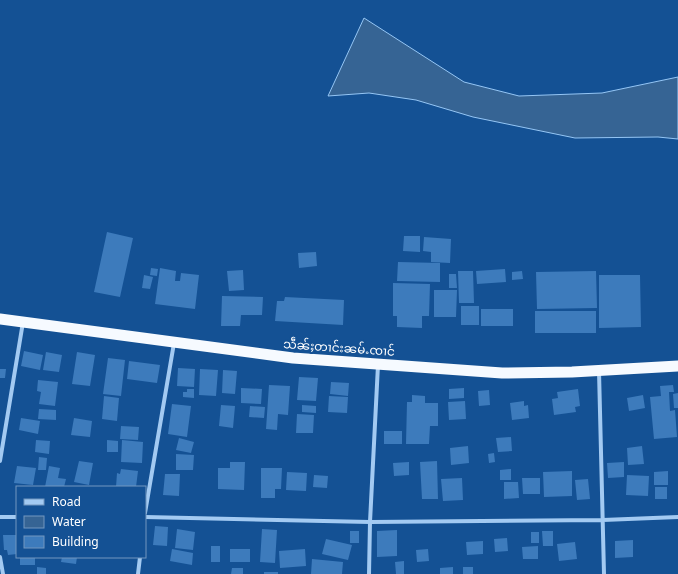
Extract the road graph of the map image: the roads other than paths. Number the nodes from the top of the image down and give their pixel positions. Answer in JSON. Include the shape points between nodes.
{"nodes":[{"id":1,"x":0,"y":319,"type":"edge"},
{"id":2,"x":23,"y":322,"type":"junction"},
{"id":3,"x":174,"y":342,"type":"junction"},
{"id":4,"x":378,"y":364,"type":"junction"},
{"id":5,"x":678,"y":366,"type":"edge"},
{"id":6,"x":599,"y":371,"type":"junction"},
{"id":7,"x":0,"y":461,"type":"edge"},
{"id":8,"x":146,"y":507,"type":"edge"},
{"id":9,"x":0,"y":517,"type":"edge"},
{"id":10,"x":16,"y":517,"type":"edge"},
{"id":11,"x":146,"y":517,"type":"edge"},
{"id":12,"x":678,"y":517,"type":"edge"},
{"id":13,"x":603,"y":520,"type":"junction"},
{"id":14,"x":370,"y":522,"type":"junction"},
{"id":15,"x":0,"y":557,"type":"edge"},
{"id":16,"x":140,"y":558,"type":"edge"},
{"id":17,"x":3,"y":574,"type":"edge"},
{"id":18,"x":138,"y":574,"type":"edge"},
{"id":19,"x":369,"y":574,"type":"edge"},
{"id":20,"x":604,"y":574,"type":"edge"}],
"edges":[{"from":1,"to":2,"type":"highway","name":"သဵၼ်ႈတၢင်းၼမ်ႉၸၢင်"},
{"from":2,"to":3,"type":"highway","name":"သဵၼ်ႈတၢင်းၼမ်ႉၸၢင်"},
{"from":2,"to":7,"type":"street"},
{"from":3,"to":4,"type":"highway","name":"သဵၼ်ႈတၢင်းၼမ်ႉၸၢင်","via":[[292,358]]},
{"from":3,"to":8,"type":"street"},
{"from":4,"to":6,"type":"highway","name":"သဵၼ်ႈတၢင်းၼမ်ႉၸၢင်","via":[[502,373]]},
{"from":4,"to":14,"type":"street"},
{"from":5,"to":6,"type":"highway","name":"သဵၼ်ႈတၢင်းၼမ်ႉၸၢင်"},
{"from":6,"to":13,"type":"street"},
{"from":9,"to":10,"type":"street"},
{"from":11,"to":14,"type":"street"},
{"from":12,"to":13,"type":"street"},
{"from":13,"to":14,"type":"street"},
{"from":13,"to":20,"type":"street"},
{"from":14,"to":19,"type":"street"},
{"from":15,"to":17,"type":"street"},
{"from":16,"to":18,"type":"street"}]}
